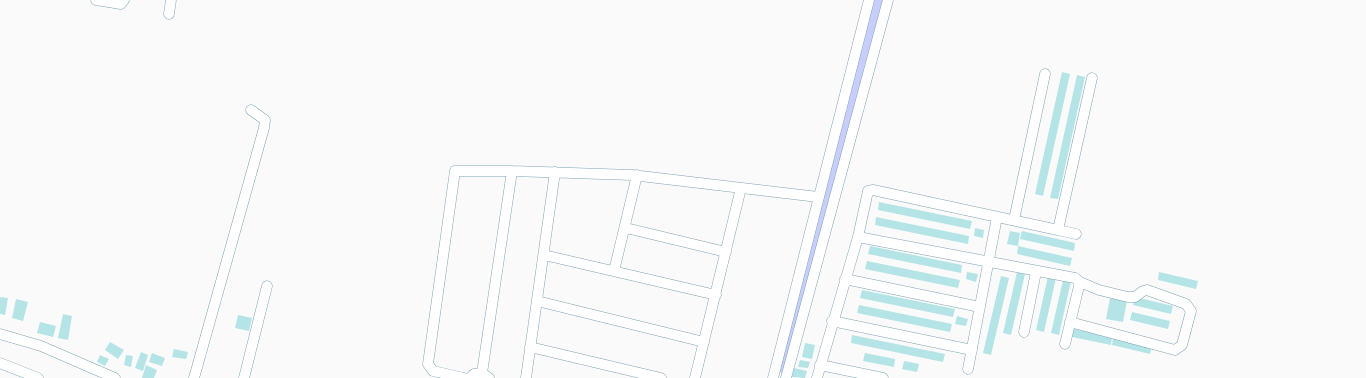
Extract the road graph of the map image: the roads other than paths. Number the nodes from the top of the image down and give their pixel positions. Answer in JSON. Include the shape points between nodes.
{"nodes":[{"id":1,"x":96,"y":0,"type":"edge"},
{"id":2,"x":124,"y":0,"type":"edge"},
{"id":3,"x":171,"y":0,"type":"edge"},
{"id":4,"x":869,"y":0,"type":"edge"},
{"id":5,"x":888,"y":0,"type":"edge"},
{"id":6,"x":169,"y":14,"type":"dead end"},
{"id":7,"x":1045,"y":74,"type":"dead end"},
{"id":8,"x":1092,"y":78,"type":"dead end"},
{"id":9,"x":251,"y":110,"type":"dead end"},
{"id":10,"x":512,"y":171,"type":"junction"},
{"id":11,"x":555,"y":172,"type":"junction"},
{"id":12,"x":637,"y":175,"type":"junction"},
{"id":13,"x":742,"y":188,"type":"junction"},
{"id":14,"x":818,"y":197,"type":"junction"},
{"id":15,"x":997,"y":217,"type":"junction"},
{"id":16,"x":1014,"y":220,"type":"junction"},
{"id":17,"x":626,"y":228,"type":"junction"},
{"id":18,"x":1058,"y":230,"type":"junction"},
{"id":19,"x":1076,"y":234,"type":"dead end"},
{"id":20,"x":858,"y":238,"type":"junction"},
{"id":21,"x":726,"y":252,"type":"junction"},
{"id":22,"x":544,"y":255,"type":"junction"},
{"id":23,"x":988,"y":264,"type":"junction"},
{"id":24,"x":614,"y":271,"type":"junction"},
{"id":25,"x":1036,"y":272,"type":"junction"},
{"id":26,"x":845,"y":279,"type":"junction"},
{"id":27,"x":1080,"y":282,"type":"junction"},
{"id":28,"x":267,"y":286,"type":"dead end"},
{"id":29,"x":716,"y":295,"type":"junction"},
{"id":30,"x":537,"y":301,"type":"junction"},
{"id":31,"x":980,"y":307,"type":"junction"},
{"id":32,"x":832,"y":321,"type":"junction"},
{"id":33,"x":1070,"y":322,"type":"junction"},
{"id":34,"x":1024,"y":332,"type":"dead end"},
{"id":35,"x":0,"y":334,"type":"edge"},
{"id":36,"x":704,"y":342,"type":"junction"},
{"id":37,"x":1065,"y":344,"type":"dead end"},
{"id":38,"x":530,"y":347,"type":"junction"},
{"id":39,"x":972,"y":350,"type":"junction"},
{"id":40,"x":0,"y":365,"type":"edge"},
{"id":41,"x":820,"y":365,"type":"junction"},
{"id":42,"x":968,"y":370,"type":"dead end"},
{"id":43,"x":486,"y":376,"type":"edge"},
{"id":44,"x":38,"y":378,"type":"edge"},
{"id":45,"x":115,"y":378,"type":"edge"},
{"id":46,"x":194,"y":378,"type":"edge"},
{"id":47,"x":244,"y":378,"type":"edge"},
{"id":48,"x":464,"y":378,"type":"edge"},
{"id":49,"x":470,"y":378,"type":"edge"},
{"id":50,"x":526,"y":378,"type":"edge"},
{"id":51,"x":660,"y":378,"type":"edge"},
{"id":52,"x":695,"y":378,"type":"edge"},
{"id":53,"x":772,"y":378,"type":"edge"},
{"id":54,"x":786,"y":378,"type":"edge"},
{"id":55,"x":817,"y":378,"type":"edge"},
{"id":56,"x":883,"y":378,"type":"edge"}],
"edges":[{"from":1,"to":2,"type":"street","via":[[120,4]]},
{"from":3,"to":6,"type":"street"},
{"from":4,"to":14,"type":"street"},
{"from":5,"to":54,"type":"street"},
{"from":7,"to":16,"type":"street"},
{"from":8,"to":18,"type":"street"},
{"from":9,"to":46,"type":"street","via":[[265,120],[264,128]]},
{"from":10,"to":11,"type":"street"},
{"from":10,"to":43,"type":"street"},
{"from":10,"to":48,"type":"street","via":[[455,172],[428,364],[434,371]]},
{"from":11,"to":12,"type":"street"},
{"from":11,"to":22,"type":"street"},
{"from":12,"to":13,"type":"street"},
{"from":12,"to":17,"type":"street"},
{"from":13,"to":14,"type":"street"},
{"from":13,"to":21,"type":"street"},
{"from":14,"to":53,"type":"street"},
{"from":15,"to":16,"type":"street"},
{"from":15,"to":20,"type":"street","via":[[872,190],[866,195]]},
{"from":15,"to":23,"type":"street"},
{"from":16,"to":18,"type":"street"},
{"from":17,"to":21,"type":"street"},
{"from":17,"to":24,"type":"street"},
{"from":18,"to":19,"type":"street"},
{"from":20,"to":23,"type":"street"},
{"from":20,"to":26,"type":"street"},
{"from":21,"to":29,"type":"street"},
{"from":22,"to":24,"type":"street"},
{"from":22,"to":30,"type":"street"},
{"from":23,"to":25,"type":"street"},
{"from":23,"to":31,"type":"street"},
{"from":24,"to":29,"type":"street"},
{"from":25,"to":27,"type":"street","via":[[1075,278]]},
{"from":25,"to":34,"type":"street"},
{"from":26,"to":31,"type":"street"},
{"from":26,"to":32,"type":"street"},
{"from":27,"to":33,"type":"street"},
{"from":27,"to":33,"type":"street","via":[[1128,297],[1147,290],[1186,304],[1191,311],[1182,345],[1174,350]]},
{"from":28,"to":47,"type":"street"},
{"from":29,"to":36,"type":"street"},
{"from":30,"to":36,"type":"street"},
{"from":30,"to":38,"type":"street"},
{"from":31,"to":39,"type":"street"},
{"from":32,"to":39,"type":"street"},
{"from":32,"to":41,"type":"street"},
{"from":33,"to":37,"type":"street"},
{"from":35,"to":45,"type":"street","via":[[42,346]]},
{"from":36,"to":52,"type":"street"},
{"from":38,"to":50,"type":"street"},
{"from":38,"to":51,"type":"street"},
{"from":39,"to":42,"type":"street"},
{"from":40,"to":44,"type":"street"},
{"from":41,"to":55,"type":"street"},
{"from":41,"to":56,"type":"street"},
{"from":43,"to":49,"type":"street","via":[[474,374]]}]}
